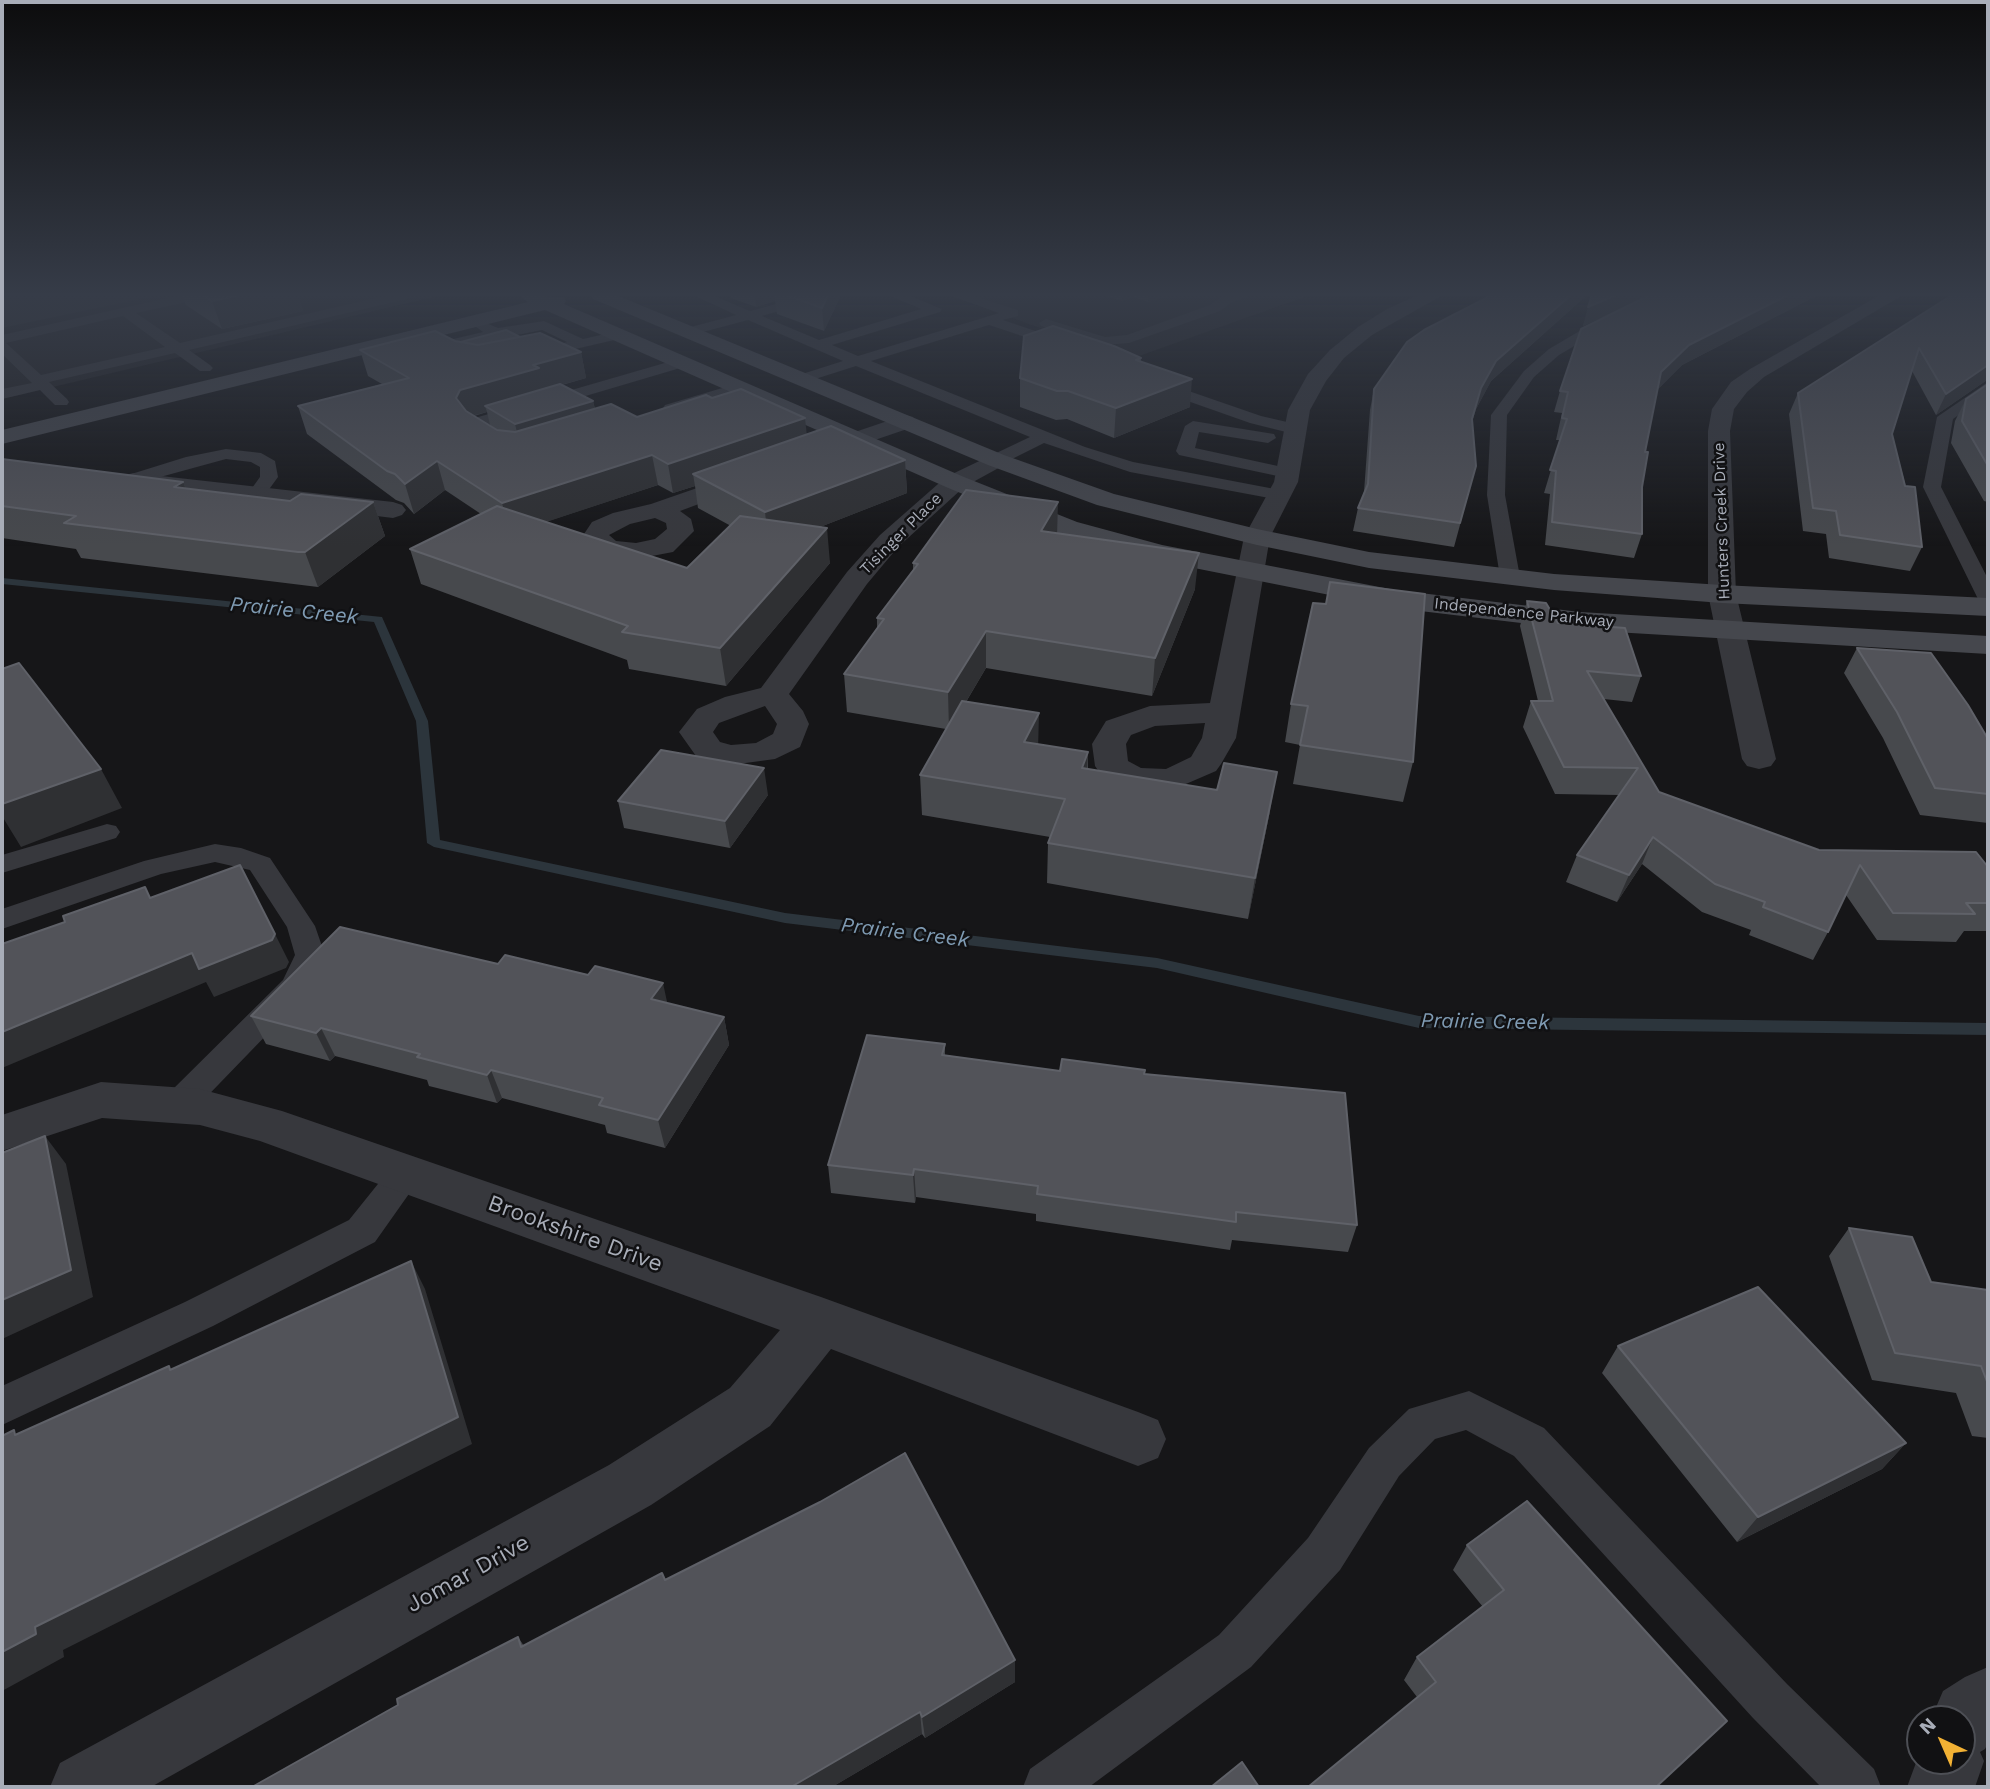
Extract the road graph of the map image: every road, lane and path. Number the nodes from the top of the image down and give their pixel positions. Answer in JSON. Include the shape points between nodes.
{"nodes":[{"id":1,"x":37,"y":378,"type":"edge"},
{"id":2,"x":55,"y":378,"type":"edge"},
{"id":3,"x":161,"y":378,"type":"edge"},
{"id":4,"x":238,"y":378,"type":"edge"},
{"id":5,"x":629,"y":378,"type":"edge"},
{"id":6,"x":718,"y":378,"type":"edge"},
{"id":7,"x":802,"y":378,"type":"edge"},
{"id":8,"x":805,"y":378,"type":"edge"},
{"id":9,"x":899,"y":378,"type":"edge"},
{"id":10,"x":1318,"y":378,"type":"edge"},
{"id":11,"x":1526,"y":378,"type":"edge"},
{"id":12,"x":1749,"y":378,"type":"edge"},
{"id":13,"x":1141,"y":379,"type":"edge"},
{"id":14,"x":41,"y":382,"type":"junction"},
{"id":15,"x":1988,"y":387,"type":"edge"},
{"id":16,"x":745,"y":390,"type":"junction"},
{"id":17,"x":2,"y":394,"type":"edge"},
{"id":18,"x":61,"y":402,"type":"junction"},
{"id":19,"x":649,"y":415,"type":"edge"},
{"id":20,"x":2,"y":416,"type":"edge"},
{"id":21,"x":905,"y":422,"type":"junction"},
{"id":22,"x":1293,"y":436,"type":"junction"},
{"id":23,"x":2,"y":437,"type":"edge"},
{"id":24,"x":856,"y":438,"type":"junction"},
{"id":25,"x":1041,"y":438,"type":"junction"},
{"id":26,"x":512,"y":452,"type":"edge"},
{"id":27,"x":996,"y":460,"type":"junction"},
{"id":28,"x":794,"y":461,"type":"edge"},
{"id":29,"x":769,"y":470,"type":"edge"},
{"id":30,"x":105,"y":476,"type":"edge"},
{"id":31,"x":131,"y":480,"type":"junction"},
{"id":32,"x":955,"y":482,"type":"junction"},
{"id":33,"x":1284,"y":484,"type":"junction"},
{"id":34,"x":256,"y":495,"type":"junction"},
{"id":35,"x":393,"y":510,"type":"dead end"},
{"id":36,"x":658,"y":510,"type":"dead end"},
{"id":37,"x":1257,"y":537,"type":"junction"},
{"id":38,"x":1250,"y":572,"type":"junction"},
{"id":39,"x":1510,"y":576,"type":"junction"},
{"id":40,"x":1722,"y":594,"type":"junction"},
{"id":41,"x":1988,"y":598,"type":"edge"},
{"id":42,"x":1988,"y":607,"type":"edge"},
{"id":43,"x":1730,"y":631,"type":"junction"},
{"id":44,"x":1988,"y":645,"type":"edge"},
{"id":45,"x":772,"y":695,"type":"dead end"},
{"id":46,"x":1224,"y":710,"type":"dead end"},
{"id":47,"x":1759,"y":760,"type":"dead end"},
{"id":48,"x":107,"y":832,"type":"dead end"},
{"id":49,"x":2,"y":864,"type":"edge"},
{"id":50,"x":2,"y":919,"type":"edge"},
{"id":51,"x":178,"y":1105,"type":"junction"},
{"id":52,"x":2,"y":1133,"type":"edge"},
{"id":53,"x":406,"y":1174,"type":"junction"},
{"id":54,"x":821,"y":1321,"type":"junction"},
{"id":55,"x":2,"y":1406,"type":"edge"},
{"id":56,"x":1139,"y":1439,"type":"dead end"},
{"id":57,"x":84,"y":1787,"type":"edge"},
{"id":58,"x":1048,"y":1787,"type":"edge"},
{"id":59,"x":1856,"y":1787,"type":"edge"}],
"edges":[{"from":1,"to":14,"type":"lane"},
{"from":2,"to":14,"type":"lane"},
{"from":3,"to":18,"type":"main road"},
{"from":4,"to":23,"type":"main road"},
{"from":5,"to":26,"type":"lane","via":[[474,424]]},
{"from":6,"to":16,"type":"main road","name":"Independence Parkway"},
{"from":7,"to":16,"type":"main road"},
{"from":8,"to":21,"type":"main road","name":"Independence Parkway"},
{"from":9,"to":25,"type":"lane"},
{"from":10,"to":22,"type":"street","via":[[1299,410]]},
{"from":11,"to":39,"type":"lane","via":[[1499,415],[1496,495]]},
{"from":12,"to":40,"type":"street","name":"Hunters Creek Drive","via":[[1723,409],[1719,430]]},
{"from":13,"to":22,"type":"lane"},
{"from":14,"to":17,"type":"lane"},
{"from":14,"to":18,"type":"lane"},
{"from":15,"to":41,"type":"lane","via":[[1945,417],[1932,487]]},
{"from":16,"to":19,"type":"lane"},
{"from":16,"to":24,"type":"main road","name":"Independence Parkway"},
{"from":18,"to":20,"type":"main road"},
{"from":21,"to":24,"type":"street"},
{"from":21,"to":27,"type":"main road","name":"Independence Parkway"},
{"from":22,"to":33,"type":"street"},
{"from":22,"to":33,"type":"lane","via":[[1193,426],[1185,451]]},
{"from":24,"to":28,"type":"street"},
{"from":24,"to":32,"type":"main road","name":"Independence Parkway"},
{"from":25,"to":27,"type":"lane"},
{"from":25,"to":33,"type":"lane","via":[[1130,467]]},
{"from":27,"to":32,"type":"street","name":"Tisinger Place"},
{"from":27,"to":37,"type":"main road","name":"Independence Parkway","via":[[1105,500]]},
{"from":29,"to":36,"type":"street"},
{"from":30,"to":31,"type":"street"},
{"from":31,"to":34,"type":"street"},
{"from":31,"to":34,"type":"lane","via":[[226,454],[255,457],[269,465],[269,477]]},
{"from":32,"to":38,"type":"main road","name":"Independence Parkway","via":[[1068,528]]},
{"from":32,"to":45,"type":"street","name":"Tisinger Place","via":[[889,541],[857,578]]},
{"from":33,"to":37,"type":"street"},
{"from":34,"to":35,"type":"street"},
{"from":37,"to":38,"type":"street"},
{"from":37,"to":39,"type":"main road","name":"Independence Parkway","via":[[1369,560]]},
{"from":38,"to":43,"type":"main road","name":"Independence Parkway","via":[[1395,599],[1580,621]]},
{"from":38,"to":46,"type":"street"},
{"from":39,"to":40,"type":"main road","name":"Independence Parkway"},
{"from":40,"to":42,"type":"main road","name":"Independence Parkway"},
{"from":40,"to":43,"type":"street","name":"Hunters Creek Drive"},
{"from":43,"to":44,"type":"main road","name":"Independence Parkway"},
{"from":43,"to":47,"type":"street","name":"Hunters Creek Drive"},
{"from":48,"to":49,"type":"lane"},
{"from":50,"to":51,"type":"lane","via":[[154,867],[215,853],[261,864],[301,926],[310,955],[295,986]]},
{"from":51,"to":52,"type":"street","name":"Brookshire Drive","via":[[101,1100]]},
{"from":51,"to":53,"type":"street","name":"Brookshire Drive","via":[[266,1124]]},
{"from":53,"to":54,"type":"street","name":"Brookshire Drive"},
{"from":53,"to":55,"type":"lane","via":[[362,1231]]},
{"from":54,"to":56,"type":"street","name":"Brookshire Drive"},
{"from":54,"to":57,"type":"street","name":"Jomar Drive","via":[[750,1407],[630,1485]]},
{"from":58,"to":59,"type":"lane","via":[[1235,1651],[1324,1554],[1384,1462],[1423,1423],[1469,1410],[1528,1442]]}]}
